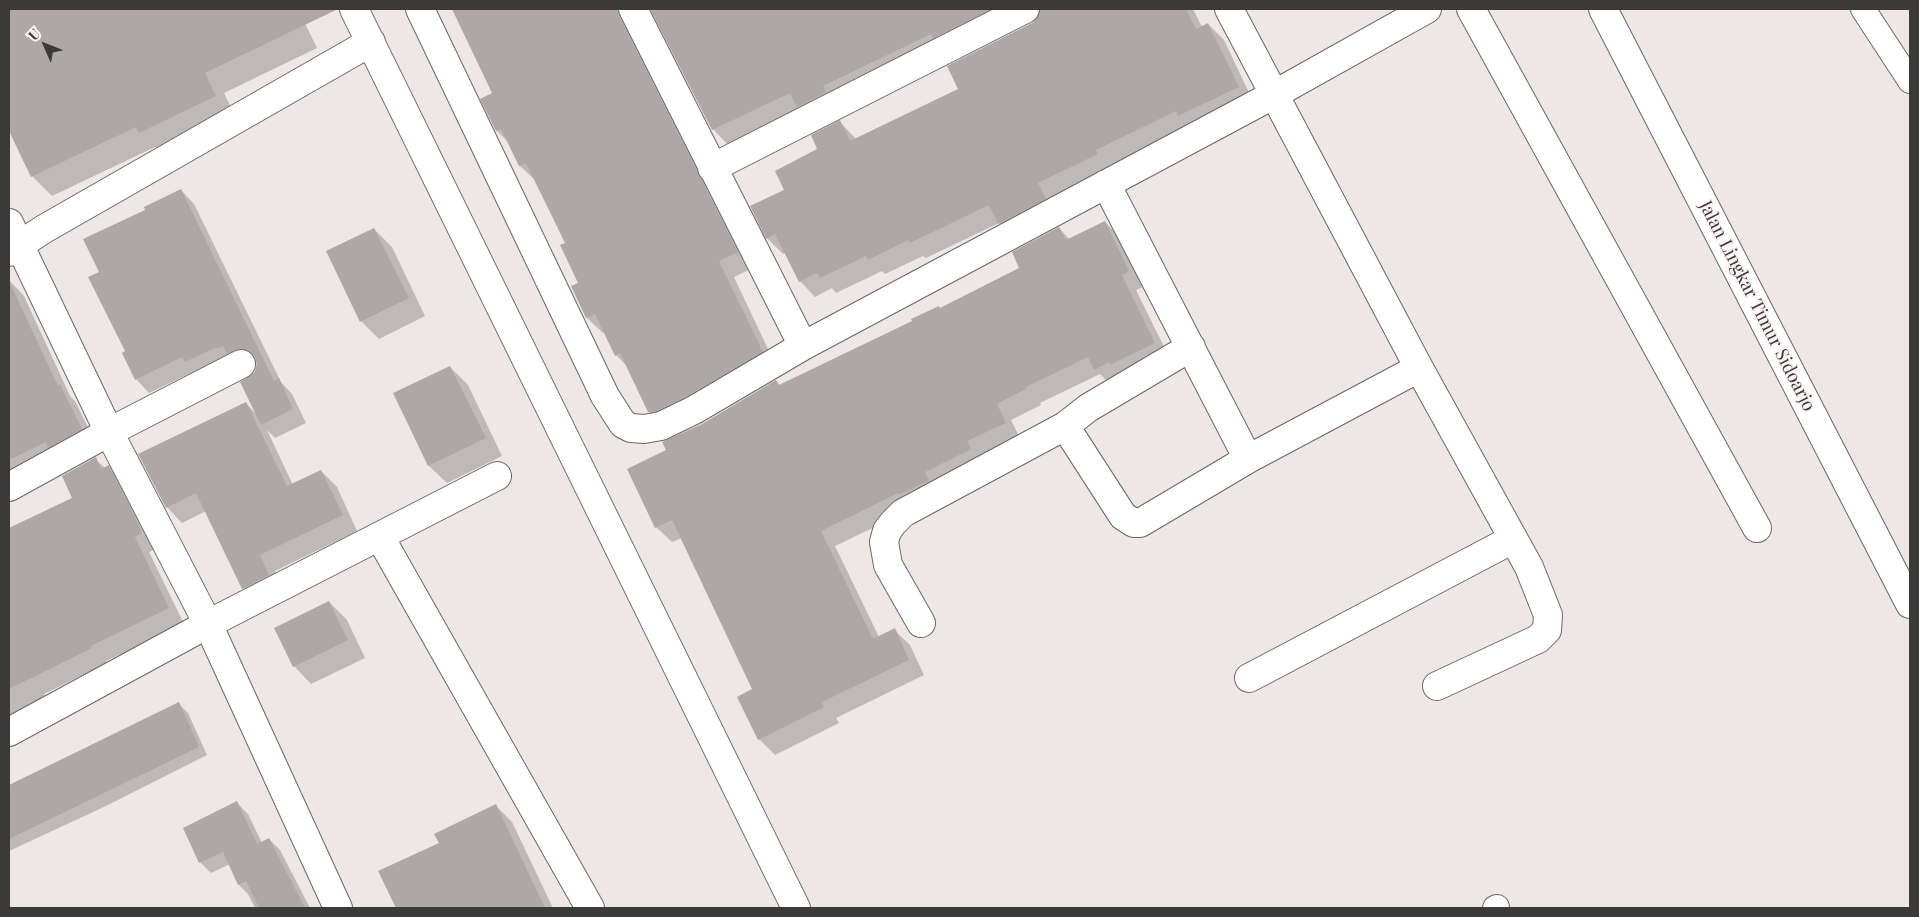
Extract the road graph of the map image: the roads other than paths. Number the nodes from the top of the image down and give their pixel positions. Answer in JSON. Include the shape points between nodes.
{"nodes":[{"id":1,"x":354,"y":9,"type":"edge"},
{"id":2,"x":420,"y":9,"type":"edge"},
{"id":3,"x":634,"y":9,"type":"edge"},
{"id":4,"x":1025,"y":9,"type":"edge"},
{"id":5,"x":1229,"y":9,"type":"edge"},
{"id":6,"x":1427,"y":9,"type":"edge"},
{"id":7,"x":1471,"y":9,"type":"edge"},
{"id":8,"x":1604,"y":9,"type":"edge"},
{"id":9,"x":1863,"y":9,"type":"edge"},
{"id":10,"x":372,"y":42,"type":"junction"},
{"id":11,"x":1910,"y":80,"type":"edge"},
{"id":12,"x":1275,"y":94,"type":"junction"},
{"id":13,"x":712,"y":168,"type":"junction"},
{"id":14,"x":1106,"y":184,"type":"junction"},
{"id":15,"x":12,"y":240,"type":"edge"},
{"id":16,"x":803,"y":346,"type":"junction"},
{"id":17,"x":1191,"y":347,"type":"junction"},
{"id":18,"x":241,"y":364,"type":"dead end"},
{"id":19,"x":1420,"y":368,"type":"junction"},
{"id":20,"x":1065,"y":426,"type":"junction"},
{"id":21,"x":109,"y":432,"type":"junction"},
{"id":22,"x":1248,"y":459,"type":"junction"},
{"id":23,"x":498,"y":476,"type":"dead end"},
{"id":24,"x":9,"y":487,"type":"edge"},
{"id":25,"x":1757,"y":528,"type":"dead end"},
{"id":26,"x":380,"y":537,"type":"junction"},
{"id":27,"x":1512,"y":539,"type":"junction"},
{"id":28,"x":1910,"y":604,"type":"edge"},
{"id":29,"x":208,"y":624,"type":"junction"},
{"id":30,"x":921,"y":624,"type":"dead end"},
{"id":31,"x":1249,"y":678,"type":"dead end"},
{"id":32,"x":1437,"y":686,"type":"dead end"},
{"id":33,"x":9,"y":732,"type":"edge"},
{"id":34,"x":338,"y":908,"type":"edge"},
{"id":35,"x":590,"y":908,"type":"edge"},
{"id":36,"x":796,"y":908,"type":"edge"}],
"edges":[{"from":1,"to":10,"type":"street"},
{"from":2,"to":16,"type":"street","via":[[605,396],[623,424],[644,430],[661,426]]},
{"from":3,"to":13,"type":"street"},
{"from":4,"to":13,"type":"street"},
{"from":5,"to":12,"type":"street"},
{"from":6,"to":12,"type":"street"},
{"from":7,"to":25,"type":"street"},
{"from":8,"to":28,"type":"street","name":"Jalan Lingkar Timur Sidoarjo"},
{"from":9,"to":11,"type":"lane"},
{"from":10,"to":15,"type":"street","via":[[44,229]]},
{"from":10,"to":36,"type":"street"},
{"from":12,"to":14,"type":"street"},
{"from":12,"to":19,"type":"street"},
{"from":13,"to":16,"type":"street"},
{"from":14,"to":16,"type":"street"},
{"from":14,"to":17,"type":"street"},
{"from":15,"to":21,"type":"street"},
{"from":17,"to":20,"type":"street","via":[[1088,408]]},
{"from":17,"to":22,"type":"street"},
{"from":18,"to":21,"type":"street"},
{"from":19,"to":22,"type":"street"},
{"from":19,"to":27,"type":"street"},
{"from":20,"to":22,"type":"street","via":[[1113,503],[1123,516],[1134,522],[1146,521]]},
{"from":20,"to":30,"type":"street","via":[[903,513],[887,531],[884,542],[888,564]]},
{"from":21,"to":24,"type":"street"},
{"from":21,"to":29,"type":"street"},
{"from":23,"to":26,"type":"street"},
{"from":26,"to":29,"type":"street"},
{"from":26,"to":35,"type":"street"},
{"from":27,"to":31,"type":"street"},
{"from":27,"to":32,"type":"street","via":[[1529,567],[1548,616],[1548,630],[1513,652]]},
{"from":29,"to":33,"type":"street"},
{"from":29,"to":34,"type":"street"}]}
